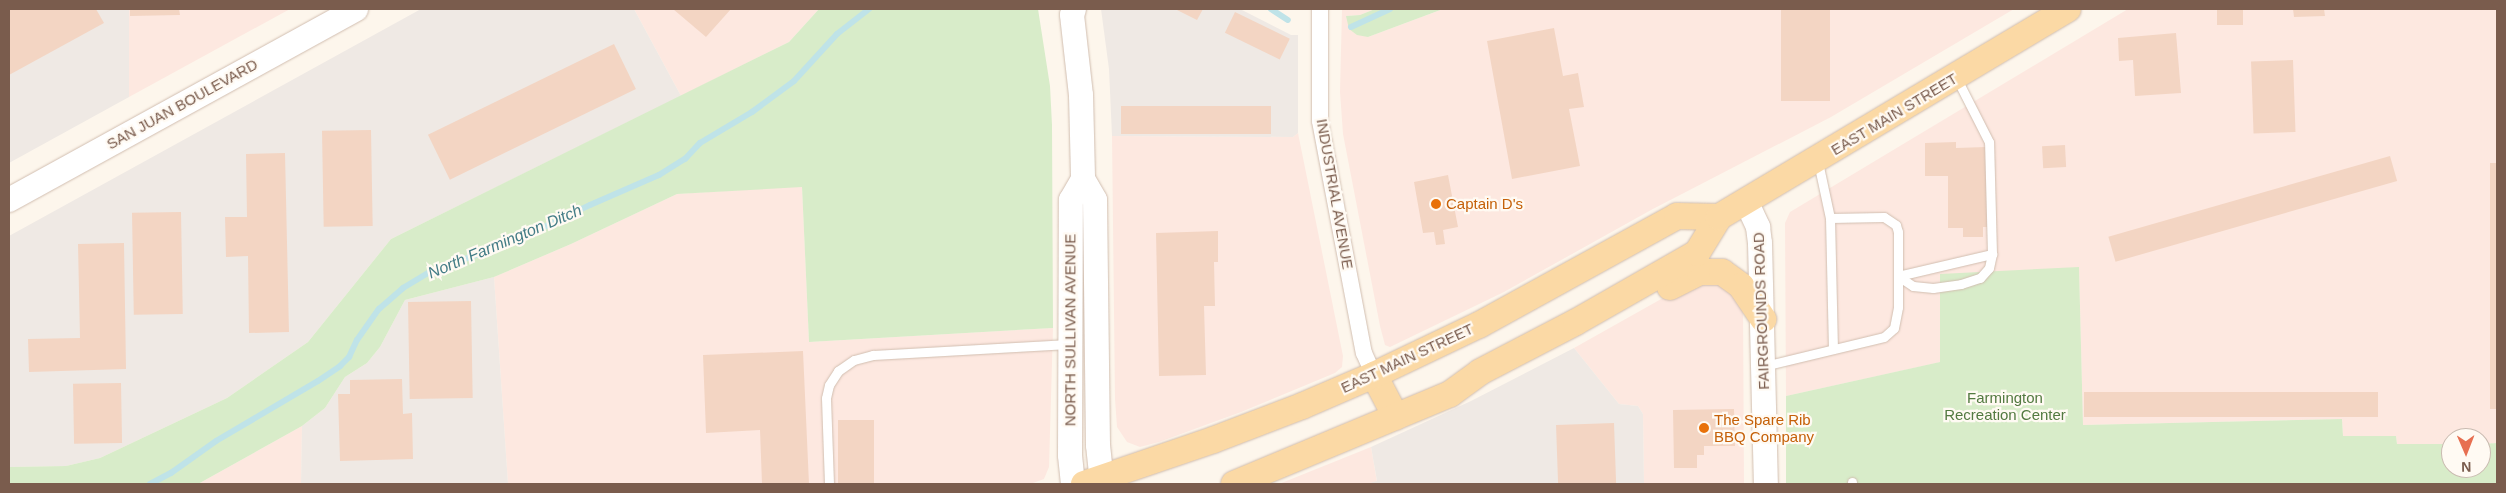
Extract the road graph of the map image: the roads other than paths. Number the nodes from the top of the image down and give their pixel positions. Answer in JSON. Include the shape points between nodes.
{"nodes":[{"id":1,"x":356,"y":9,"type":"edge"},
{"id":2,"x":1320,"y":9,"type":"edge"},
{"id":3,"x":2068,"y":9,"type":"edge"},
{"id":4,"x":1071,"y":11,"type":"edge"},
{"id":5,"x":1956,"y":76,"type":"junction"},
{"id":6,"x":1818,"y":160,"type":"junction"},
{"id":7,"x":1083,"y":179,"type":"junction"},
{"id":8,"x":9,"y":200,"type":"edge"},
{"id":9,"x":1746,"y":201,"type":"junction"},
{"id":10,"x":1719,"y":217,"type":"junction"},
{"id":11,"x":1830,"y":218,"type":"junction"},
{"id":12,"x":1992,"y":254,"type":"junction"},
{"id":13,"x":1898,"y":276,"type":"junction"},
{"id":14,"x":1763,"y":319,"type":"junction"},
{"id":15,"x":1070,"y":344,"type":"junction"},
{"id":16,"x":1833,"y":349,"type":"junction"},
{"id":17,"x":1764,"y":366,"type":"junction"},
{"id":18,"x":1374,"y":375,"type":"junction"},
{"id":19,"x":1450,"y":394,"type":"junction"},
{"id":20,"x":1396,"y":417,"type":"junction"},
{"id":21,"x":1096,"y":482,"type":"edge"},
{"id":22,"x":829,"y":484,"type":"edge"},
{"id":23,"x":1072,"y":484,"type":"edge"},
{"id":24,"x":1234,"y":484,"type":"edge"},
{"id":25,"x":1766,"y":484,"type":"edge"}],
"edges":[{"from":1,"to":8,"type":"main road","name":"SAN JUAN BOULEVARD"},
{"from":2,"to":18,"type":"street","name":"INDUSTRIAL AVENUE","via":[[1320,121],[1364,353]]},
{"from":3,"to":5,"type":"main road","name":"EAST MAIN STREET"},
{"from":4,"to":7,"type":"main road","name":"NORTH SULLIVAN AVENUE","via":[[1082,95]]},
{"from":5,"to":6,"type":"main road","name":"EAST MAIN STREET"},
{"from":5,"to":12,"type":"lane","via":[[1989,142]]},
{"from":6,"to":9,"type":"main road","name":"EAST MAIN STREET"},
{"from":6,"to":11,"type":"lane"},
{"from":7,"to":15,"type":"main road","name":"NORTH SULLIVAN AVENUE","via":[[1071,200]]},
{"from":7,"to":21,"type":"main road","name":"NORTH SULLIVAN AVENUE","via":[[1095,200]]},
{"from":9,"to":10,"type":"main road","name":"EAST MAIN STREET"},
{"from":9,"to":14,"type":"main road","name":"FAIRGROUNDS ROAD","via":[[1758,227]]},
{"from":10,"to":18,"type":"main road","name":"EAST MAIN STREET","via":[[1678,216],[1479,324]]},
{"from":10,"to":19,"type":"main road","name":"EAST MAIN STREET","via":[[1697,253],[1480,372]]},
{"from":11,"to":13,"type":"lane","via":[[1884,217],[1896,225]]},
{"from":11,"to":16,"type":"lane"},
{"from":12,"to":13,"type":"lane"},
{"from":12,"to":13,"type":"lane","via":[[1989,268],[1980,278],[1961,284],[1933,288],[1913,286]]},
{"from":13,"to":16,"type":"lane","via":[[1894,328],[1884,337]]},
{"from":14,"to":17,"type":"main road","name":"FAIRGROUNDS ROAD"},
{"from":14,"to":19,"type":"main road","via":[[1741,286],[1730,276],[1722,272],[1700,272],[1490,384]]},
{"from":15,"to":22,"type":"lane","via":[[873,355],[854,360],[838,371],[829,385],[826,398]]},
{"from":15,"to":23,"type":"main road","name":"NORTH SULLIVAN AVENUE"},
{"from":16,"to":17,"type":"lane"},
{"from":17,"to":25,"type":"main road","name":"FAIRGROUNDS ROAD"},
{"from":18,"to":20,"type":"main road"},
{"from":18,"to":21,"type":"main road","name":"EAST MAIN STREET","via":[[1275,416]]},
{"from":19,"to":20,"type":"main road","name":"EAST MAIN STREET"},
{"from":20,"to":24,"type":"main road","name":"EAST MAIN STREET"}]}
